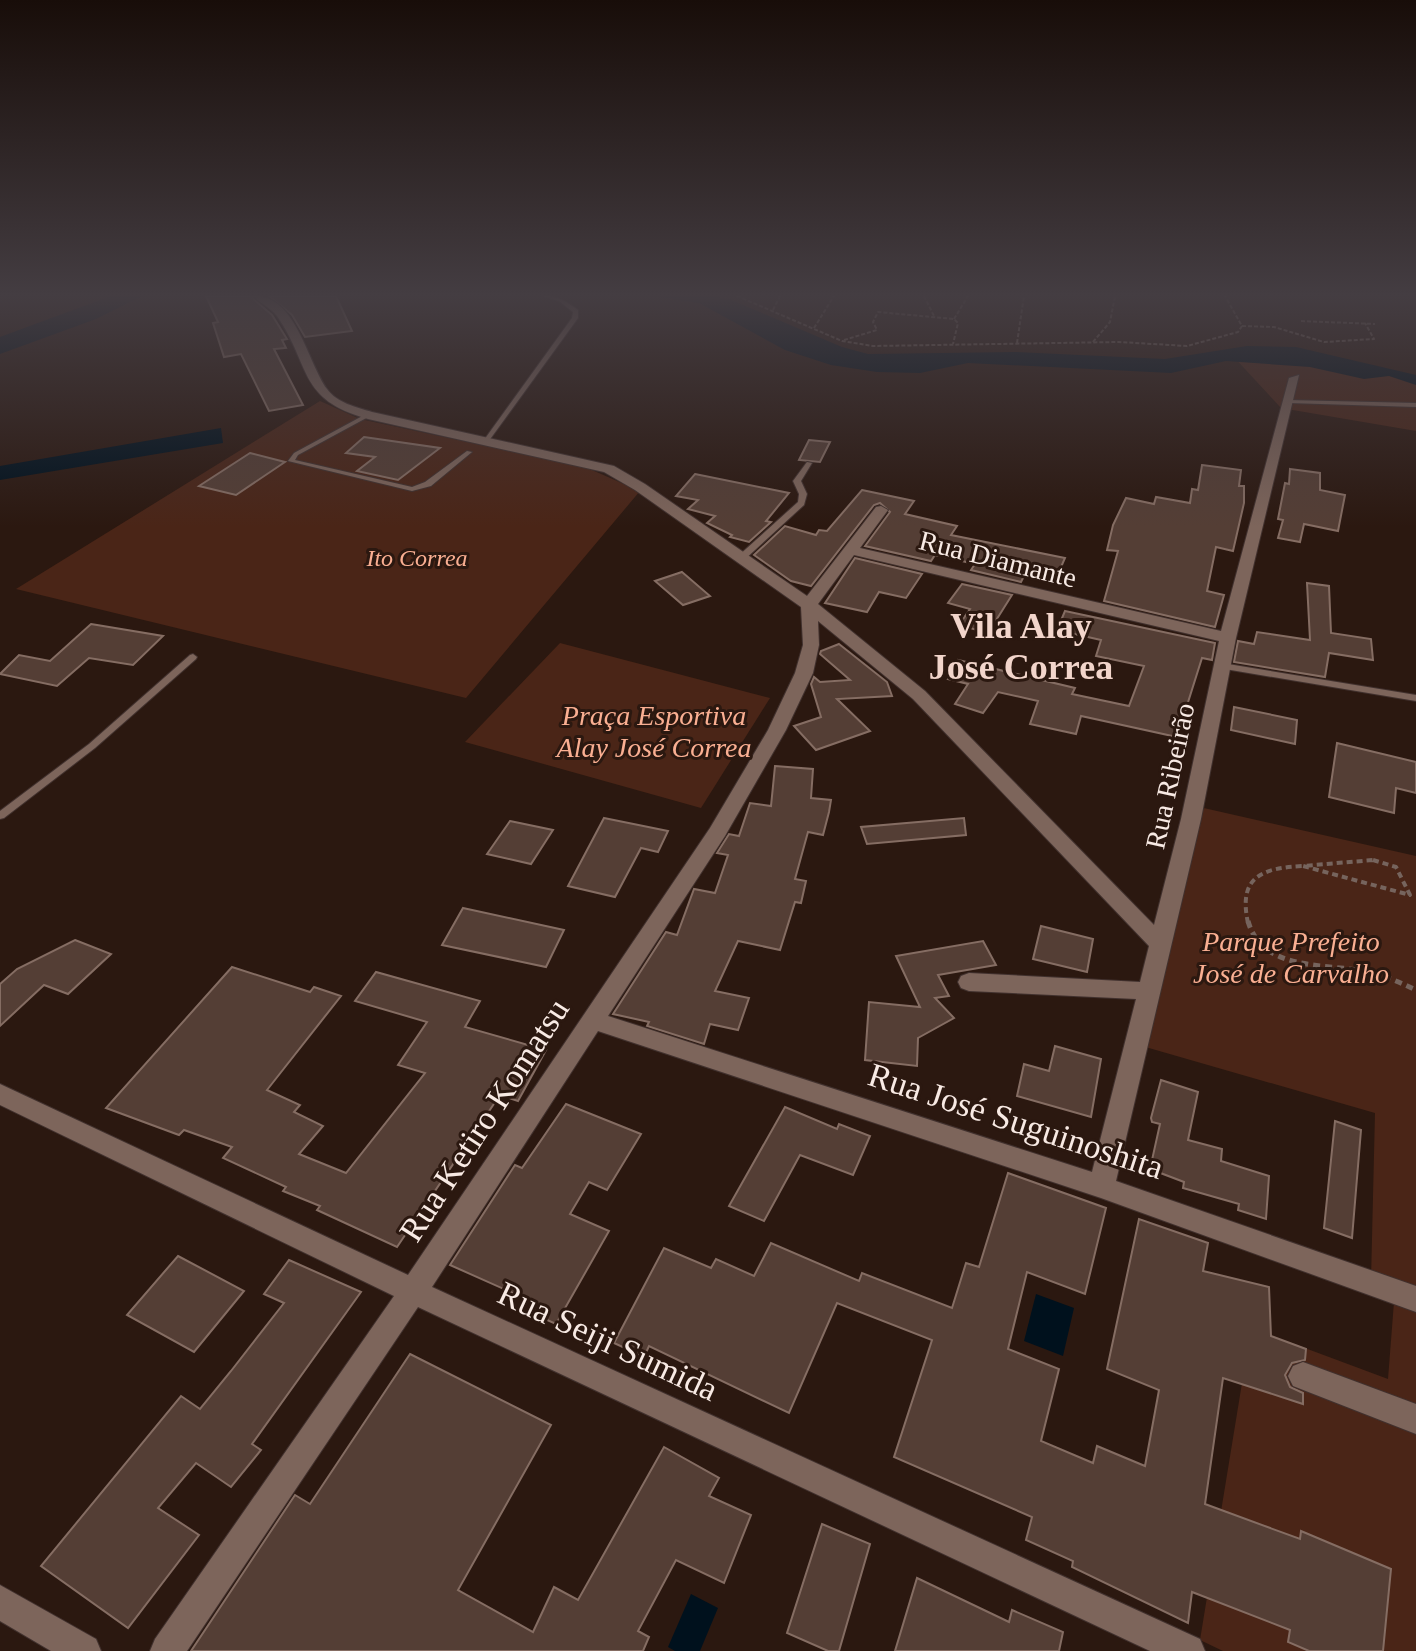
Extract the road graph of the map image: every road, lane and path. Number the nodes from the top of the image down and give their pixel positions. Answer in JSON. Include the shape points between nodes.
{"nodes":[{"id":1,"x":313,"y":373,"type":"edge"},
{"id":2,"x":535,"y":373,"type":"edge"},
{"id":3,"x":1295,"y":378,"type":"dead end"},
{"id":4,"x":1289,"y":401,"type":"junction"},
{"id":5,"x":1416,"y":405,"type":"edge"},
{"id":6,"x":368,"y":415,"type":"junction"},
{"id":7,"x":486,"y":441,"type":"junction"},
{"id":8,"x":469,"y":452,"type":"dead end"},
{"id":9,"x":809,"y":463,"type":"dead end"},
{"id":10,"x":881,"y":510,"type":"dead end"},
{"id":11,"x":851,"y":550,"type":"junction"},
{"id":12,"x":740,"y":559,"type":"junction"},
{"id":13,"x":809,"y":605,"type":"junction"},
{"id":14,"x":1228,"y":638,"type":"junction"},
{"id":15,"x":193,"y":657,"type":"dead end"},
{"id":16,"x":1222,"y":666,"type":"junction"},
{"id":17,"x":1416,"y":698,"type":"edge"},
{"id":18,"x":0,"y":816,"type":"edge"},
{"id":19,"x":1300,"y":865,"type":"junction"},
{"id":20,"x":1161,"y":945,"type":"junction"},
{"id":21,"x":969,"y":982,"type":"dead end"},
{"id":22,"x":1416,"y":990,"type":"edge"},
{"id":23,"x":1150,"y":991,"type":"junction"},
{"id":24,"x":591,"y":1019,"type":"junction"},
{"id":25,"x":0,"y":1094,"type":"edge"},
{"id":26,"x":1101,"y":1187,"type":"junction"},
{"id":27,"x":414,"y":1290,"type":"junction"},
{"id":28,"x":1413,"y":1297,"type":"edge"},
{"id":29,"x":1303,"y":1376,"type":"dead end"},
{"id":30,"x":1416,"y":1419,"type":"edge"},
{"id":31,"x":0,"y":1602,"type":"edge"},
{"id":32,"x":84,"y":1651,"type":"edge"},
{"id":33,"x":167,"y":1651,"type":"edge"},
{"id":34,"x":1188,"y":1651,"type":"edge"}],
"edges":[{"from":1,"to":6,"type":"street","via":[[323,393],[337,404]]},
{"from":2,"to":7,"type":"lane"},
{"from":3,"to":4,"type":"street","name":"Rua Ribeirão"},
{"from":4,"to":5,"type":"lane"},
{"from":4,"to":14,"type":"street","name":"Rua Ribeirão"},
{"from":6,"to":7,"type":"street"},
{"from":6,"to":8,"type":"lane","via":[[291,461],[412,489],[428,484]]},
{"from":7,"to":12,"type":"street","via":[[609,469]]},
{"from":9,"to":12,"type":"lane","via":[[797,481],[801,503]]},
{"from":10,"to":11,"type":"street"},
{"from":11,"to":13,"type":"street"},
{"from":11,"to":14,"type":"street","name":"Rua Diamante"},
{"from":12,"to":13,"type":"street"},
{"from":13,"to":20,"type":"street","via":[[935,709]]},
{"from":13,"to":24,"type":"street","name":"Rua Ketiro Komatsu","via":[[811,645],[804,673],[777,730],[718,831]]},
{"from":14,"to":16,"type":"street","name":"Rua Ribeirão"},
{"from":15,"to":18,"type":"lane","via":[[92,746]]},
{"from":16,"to":17,"type":"lane"},
{"from":16,"to":20,"type":"street","name":"Rua Ribeirão"},
{"from":19,"to":19,"type":"path","via":[[1385,861],[1401,871],[1410,895]]},
{"from":19,"to":22,"type":"path","via":[[1268,871],[1245,892],[1244,906],[1258,942],[1298,966],[1361,970]]},
{"from":20,"to":23,"type":"street","name":"Rua Ribeirão"},
{"from":21,"to":23,"type":"street"},
{"from":23,"to":26,"type":"street","name":"Rua Ribeirão"},
{"from":24,"to":26,"type":"street","name":"Rua José Suguinoshita"},
{"from":24,"to":27,"type":"street","name":"Rua Ketiro Komatsu"},
{"from":25,"to":27,"type":"street","name":"Rua Seiji Sumida"},
{"from":26,"to":28,"type":"street","name":"Rua José Suguinoshita"},
{"from":27,"to":33,"type":"street","name":"Rua Ketiro Komatsu"},
{"from":27,"to":34,"type":"street","name":"Rua Seiji Sumida"},
{"from":29,"to":30,"type":"street"},
{"from":31,"to":32,"type":"street"}]}
